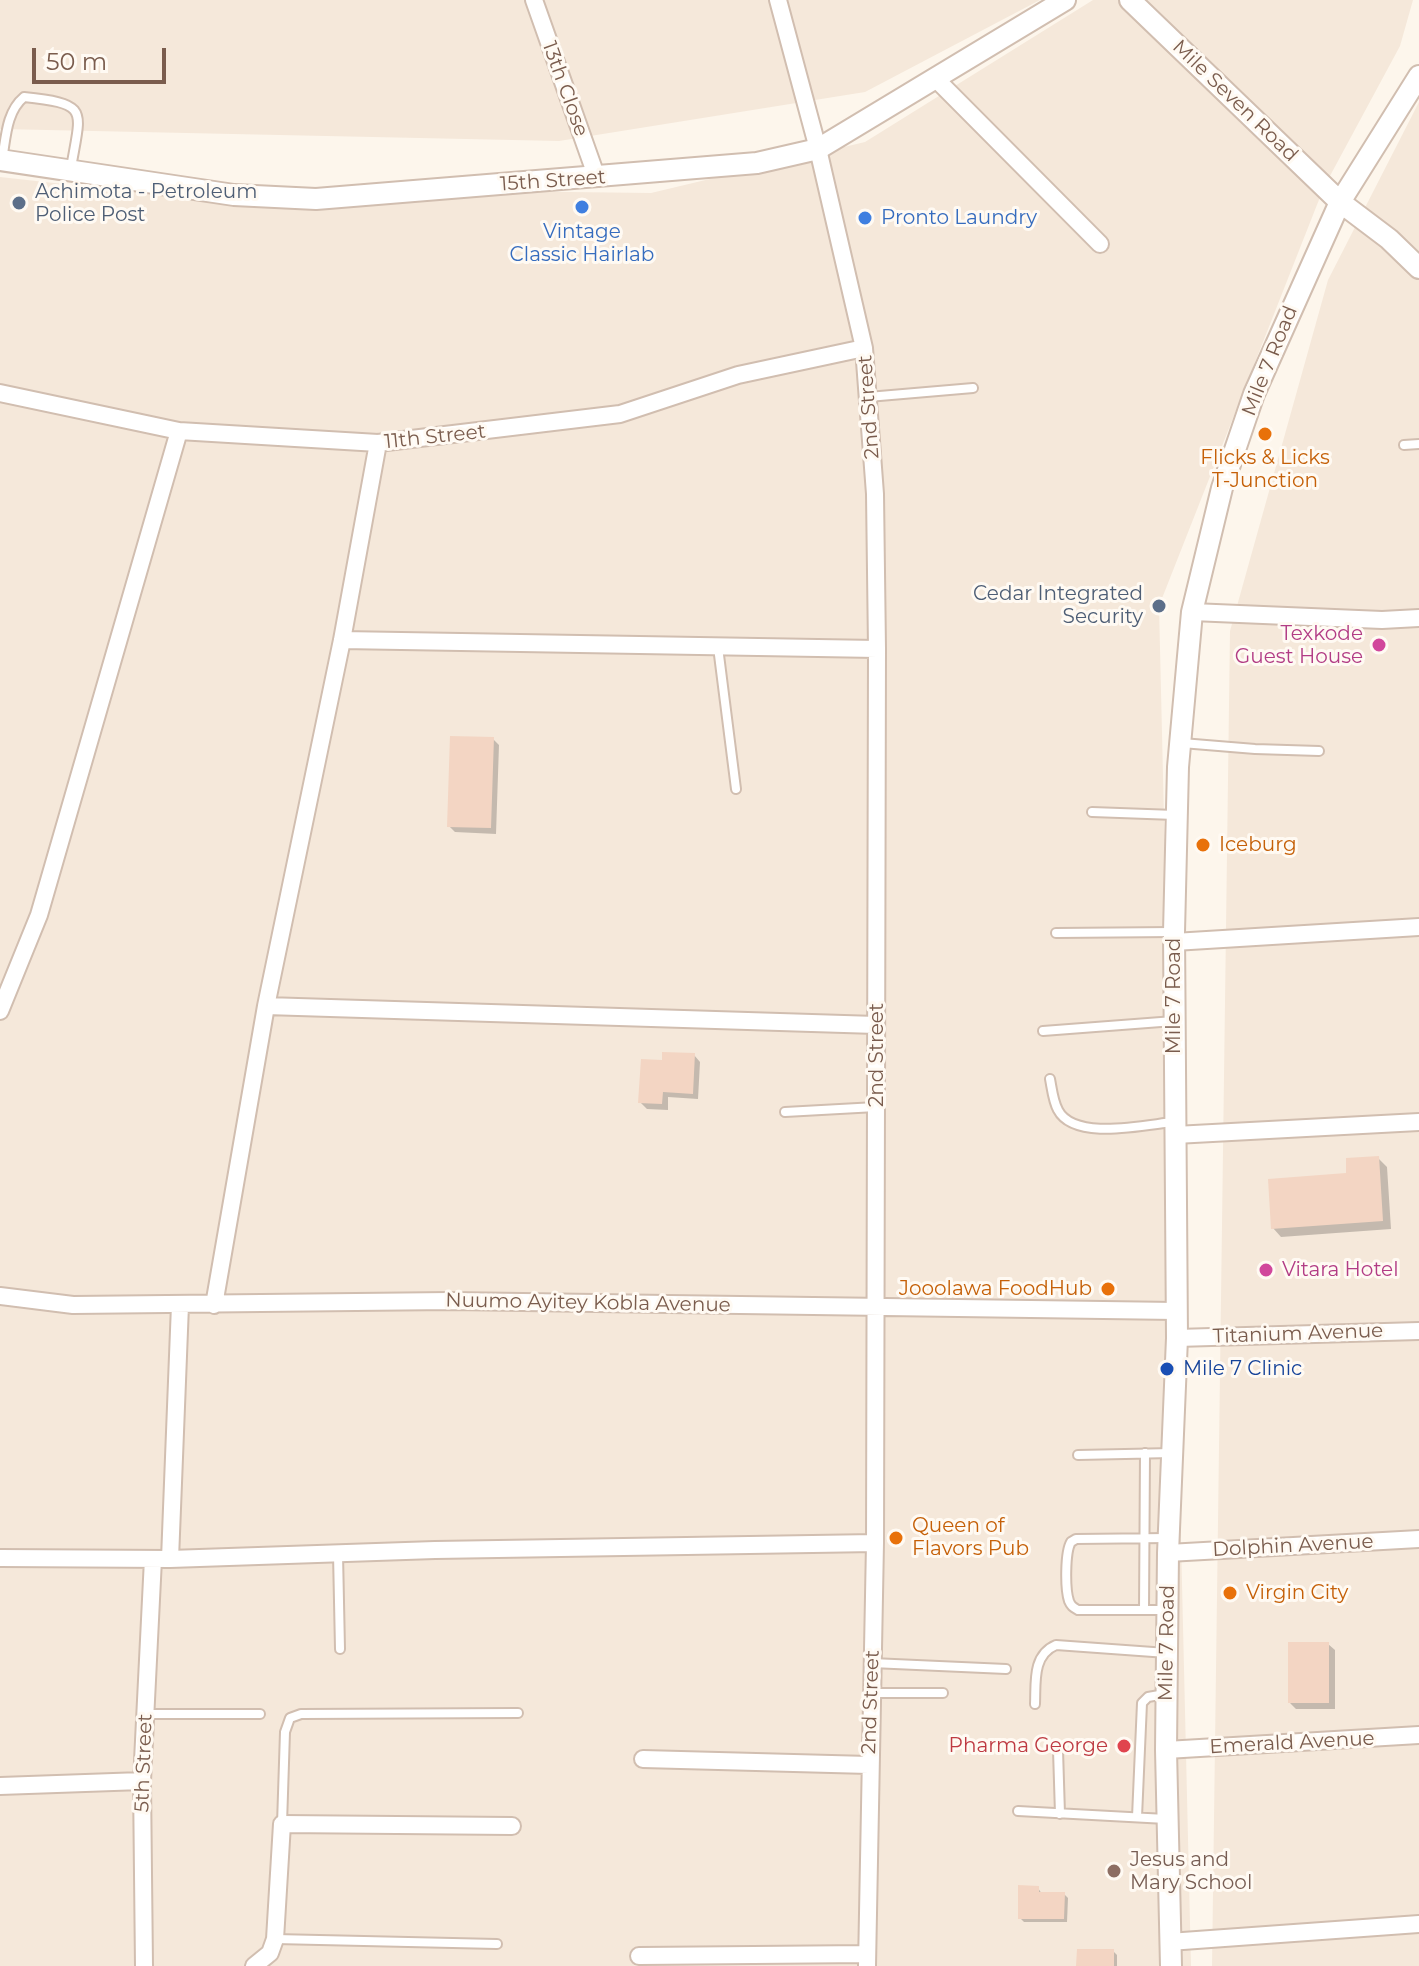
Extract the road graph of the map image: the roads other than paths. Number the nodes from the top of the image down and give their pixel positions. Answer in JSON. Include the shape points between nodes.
{"nodes":[{"id":1,"x":534,"y":0,"type":"edge"},
{"id":2,"x":778,"y":0,"type":"edge"},
{"id":3,"x":1065,"y":0,"type":"edge"},
{"id":4,"x":1130,"y":0,"type":"edge"},
{"id":5,"x":1419,"y":76,"type":"edge"},
{"id":6,"x":935,"y":78,"type":"junction"},
{"id":7,"x":818,"y":149,"type":"junction"},
{"id":8,"x":1,"y":160,"type":"edge"},
{"id":9,"x":70,"y":171,"type":"junction"},
{"id":10,"x":597,"y":178,"type":"junction"},
{"id":11,"x":1340,"y":202,"type":"junction"},
{"id":12,"x":1100,"y":244,"type":"dead end"},
{"id":13,"x":1419,"y":268,"type":"edge"},
{"id":14,"x":864,"y":348,"type":"junction"},
{"id":15,"x":973,"y":388,"type":"dead end"},
{"id":16,"x":0,"y":393,"type":"edge"},
{"id":17,"x":868,"y":397,"type":"junction"},
{"id":18,"x":179,"y":431,"type":"junction"},
{"id":19,"x":378,"y":443,"type":"junction"},
{"id":20,"x":1419,"y":444,"type":"edge"},
{"id":21,"x":1404,"y":445,"type":"dead end"},
{"id":22,"x":1192,"y":612,"type":"junction"},
{"id":23,"x":1419,"y":618,"type":"edge"},
{"id":24,"x":342,"y":640,"type":"junction"},
{"id":25,"x":718,"y":647,"type":"junction"},
{"id":26,"x":877,"y":649,"type":"junction"},
{"id":27,"x":1181,"y":743,"type":"junction"},
{"id":28,"x":1319,"y":751,"type":"dead end"},
{"id":29,"x":736,"y":789,"type":"dead end"},
{"id":30,"x":1092,"y":812,"type":"dead end"},
{"id":31,"x":1177,"y":815,"type":"junction"},
{"id":32,"x":1419,"y":927,"type":"edge"},
{"id":33,"x":1056,"y":933,"type":"dead end"},
{"id":34,"x":1174,"y":937,"type":"junction"},
{"id":35,"x":266,"y":1006,"type":"junction"},
{"id":36,"x":0,"y":1011,"type":"edge"},
{"id":37,"x":1174,"y":1021,"type":"junction"},
{"id":38,"x":876,"y":1025,"type":"junction"},
{"id":39,"x":1043,"y":1031,"type":"dead end"},
{"id":40,"x":1050,"y":1079,"type":"dead end"},
{"id":41,"x":877,"y":1107,"type":"junction"},
{"id":42,"x":785,"y":1112,"type":"dead end"},
{"id":43,"x":1419,"y":1122,"type":"edge"},
{"id":44,"x":1175,"y":1128,"type":"junction"},
{"id":45,"x":0,"y":1296,"type":"edge"},
{"id":46,"x":180,"y":1305,"type":"junction"},
{"id":47,"x":214,"y":1305,"type":"junction"},
{"id":48,"x":876,"y":1308,"type":"junction"},
{"id":49,"x":1176,"y":1311,"type":"junction"},
{"id":50,"x":1419,"y":1331,"type":"edge"},
{"id":51,"x":1177,"y":1338,"type":"junction"},
{"id":52,"x":1145,"y":1453,"type":"junction"},
{"id":53,"x":1172,"y":1453,"type":"junction"},
{"id":54,"x":1078,"y":1455,"type":"dead end"},
{"id":55,"x":1145,"y":1504,"type":"junction"},
{"id":56,"x":1170,"y":1504,"type":"junction"},
{"id":57,"x":1145,"y":1538,"type":"junction"},
{"id":58,"x":1419,"y":1539,"type":"edge"},
{"id":59,"x":875,"y":1543,"type":"junction"},
{"id":60,"x":1168,"y":1546,"type":"junction"},
{"id":61,"x":338,"y":1553,"type":"junction"},
{"id":62,"x":0,"y":1558,"type":"edge"},
{"id":63,"x":162,"y":1559,"type":"junction"},
{"id":64,"x":1144,"y":1610,"type":"junction"},
{"id":65,"x":1167,"y":1610,"type":"junction"},
{"id":66,"x":340,"y":1649,"type":"dead end"},
{"id":67,"x":1167,"y":1653,"type":"junction"},
{"id":68,"x":872,"y":1663,"type":"junction"},
{"id":69,"x":1006,"y":1669,"type":"dead end"},
{"id":70,"x":871,"y":1693,"type":"junction"},
{"id":71,"x":943,"y":1693,"type":"dead end"},
{"id":72,"x":1166,"y":1694,"type":"junction"},
{"id":73,"x":1035,"y":1704,"type":"dead end"},
{"id":74,"x":518,"y":1713,"type":"dead end"},
{"id":75,"x":145,"y":1714,"type":"junction"},
{"id":76,"x":260,"y":1714,"type":"dead end"},
{"id":77,"x":1419,"y":1735,"type":"edge"},
{"id":78,"x":1058,"y":1750,"type":"dead end"},
{"id":79,"x":1166,"y":1750,"type":"junction"},
{"id":80,"x":643,"y":1759,"type":"dead end"},
{"id":81,"x":869,"y":1765,"type":"junction"},
{"id":82,"x":142,"y":1781,"type":"junction"},
{"id":83,"x":0,"y":1786,"type":"edge"},
{"id":84,"x":1018,"y":1811,"type":"dead end"},
{"id":85,"x":1060,"y":1814,"type":"junction"},
{"id":86,"x":1137,"y":1817,"type":"junction"},
{"id":87,"x":1167,"y":1819,"type":"junction"},
{"id":88,"x":282,"y":1824,"type":"junction"},
{"id":89,"x":512,"y":1826,"type":"dead end"},
{"id":90,"x":1419,"y":1924,"type":"edge"},
{"id":91,"x":275,"y":1939,"type":"junction"},
{"id":92,"x":1169,"y":1942,"type":"junction"},
{"id":93,"x":497,"y":1944,"type":"dead end"},
{"id":94,"x":639,"y":1956,"type":"dead end"},
{"id":95,"x":867,"y":1960,"type":"edge"},
{"id":96,"x":144,"y":1966,"type":"edge"},
{"id":97,"x":254,"y":1966,"type":"edge"},
{"id":98,"x":1171,"y":1966,"type":"edge"}],
"edges":[{"from":1,"to":10,"type":"street","name":"13th Close"},
{"from":2,"to":7,"type":"street","name":"2nd Street"},
{"from":3,"to":6,"type":"street","name":"15th Street"},
{"from":4,"to":11,"type":"street","name":"Mile Seven Road"},
{"from":5,"to":11,"type":"street","name":"Mile 7 Road"},
{"from":6,"to":7,"type":"street","name":"15th Street"},
{"from":6,"to":12,"type":"street"},
{"from":7,"to":10,"type":"street","name":"15th Street","via":[[757,163]]},
{"from":7,"to":14,"type":"street","name":"2nd Street"},
{"from":8,"to":9,"type":"street","name":"15th Street"},
{"from":8,"to":9,"type":"lane","via":[[16,104],[24,97],[41,99],[76,111]]},
{"from":9,"to":10,"type":"street","name":"15th Street","via":[[234,195],[316,199]]},
{"from":11,"to":13,"type":"street","name":"Mile Seven Road"},
{"from":11,"to":22,"type":"street","name":"Mile 7 Road","via":[[1254,394],[1222,488]]},
{"from":14,"to":17,"type":"street","name":"2nd Street"},
{"from":14,"to":19,"type":"street","name":"11th Street","via":[[738,375],[620,414]]},
{"from":15,"to":17,"type":"lane"},
{"from":16,"to":18,"type":"street","name":"11th Street"},
{"from":17,"to":26,"type":"street","name":"2nd Street"},
{"from":18,"to":19,"type":"street","name":"11th Street"},
{"from":18,"to":36,"type":"street","via":[[39,915]]},
{"from":19,"to":24,"type":"street"},
{"from":20,"to":21,"type":"lane"},
{"from":22,"to":23,"type":"street"},
{"from":22,"to":27,"type":"street","name":"Mile 7 Road"},
{"from":24,"to":25,"type":"street"},
{"from":24,"to":35,"type":"street"},
{"from":25,"to":26,"type":"street"},
{"from":25,"to":29,"type":"lane"},
{"from":26,"to":38,"type":"street","name":"2nd Street"},
{"from":27,"to":28,"type":"lane"},
{"from":27,"to":31,"type":"street","name":"Mile 7 Road"},
{"from":30,"to":31,"type":"lane"},
{"from":31,"to":34,"type":"street","name":"Mile 7 Road"},
{"from":32,"to":34,"type":"street"},
{"from":33,"to":34,"type":"lane"},
{"from":34,"to":37,"type":"street","name":"Mile 7 Road"},
{"from":35,"to":38,"type":"street"},
{"from":35,"to":47,"type":"street"},
{"from":37,"to":39,"type":"lane"},
{"from":37,"to":44,"type":"street","name":"Mile 7 Road"},
{"from":38,"to":41,"type":"street","name":"2nd Street"},
{"from":40,"to":44,"type":"lane","via":[[1056,1109],[1073,1125]]},
{"from":41,"to":42,"type":"lane"},
{"from":41,"to":48,"type":"street","name":"2nd Street"},
{"from":43,"to":44,"type":"street"},
{"from":44,"to":49,"type":"street","name":"Mile 7 Road"},
{"from":45,"to":46,"type":"street","name":"Nuumo Ayitey Kobla Avenue","via":[[73,1305]]},
{"from":46,"to":47,"type":"street","name":"Nuumo Ayitey Kobla Avenue"},
{"from":46,"to":63,"type":"street","name":"5th Street"},
{"from":47,"to":48,"type":"street","name":"Nuumo Ayitey Kobla Avenue","via":[[450,1301]]},
{"from":48,"to":49,"type":"street","name":"Nuumo Ayitey Kobla Avenue"},
{"from":48,"to":59,"type":"street","name":"2nd Street"},
{"from":49,"to":51,"type":"street","name":"Mile 7 Road"},
{"from":50,"to":51,"type":"street","name":"Titanium Avenue"},
{"from":51,"to":53,"type":"street","name":"Mile 7 Road"},
{"from":52,"to":53,"type":"lane"},
{"from":52,"to":54,"type":"lane"},
{"from":52,"to":55,"type":"lane"},
{"from":53,"to":56,"type":"street","name":"Mile 7 Road"},
{"from":55,"to":56,"type":"lane"},
{"from":55,"to":57,"type":"lane"},
{"from":56,"to":60,"type":"street","name":"Mile 7 Road"},
{"from":57,"to":60,"type":"lane"},
{"from":57,"to":64,"type":"lane"},
{"from":57,"to":64,"type":"lane","via":[[1076,1539],[1066,1552],[1068,1600],[1074,1608]]},
{"from":58,"to":60,"type":"street","name":"Dolphin Avenue"},
{"from":59,"to":61,"type":"street"},
{"from":59,"to":68,"type":"street","name":"2nd Street"},
{"from":60,"to":65,"type":"street","name":"Mile 7 Road"},
{"from":61,"to":63,"type":"street"},
{"from":61,"to":66,"type":"lane"},
{"from":62,"to":63,"type":"street"},
{"from":63,"to":75,"type":"street","name":"5th Street"},
{"from":64,"to":65,"type":"lane"},
{"from":65,"to":67,"type":"street","name":"Mile 7 Road"},
{"from":67,"to":72,"type":"street","name":"Mile 7 Road"},
{"from":67,"to":73,"type":"lane","via":[[1056,1645],[1037,1666]]},
{"from":68,"to":69,"type":"lane"},
{"from":68,"to":70,"type":"street","name":"2nd Street"},
{"from":70,"to":71,"type":"lane"},
{"from":70,"to":81,"type":"street","name":"2nd Street"},
{"from":72,"to":79,"type":"street","name":"Mile 7 Road"},
{"from":72,"to":86,"type":"lane","via":[[1145,1697],[1142,1703]]},
{"from":74,"to":88,"type":"lane","via":[[290,1718]]},
{"from":75,"to":76,"type":"lane"},
{"from":75,"to":82,"type":"street","name":"5th Street"},
{"from":77,"to":79,"type":"street","name":"Emerald Avenue"},
{"from":78,"to":85,"type":"lane"},
{"from":79,"to":87,"type":"street","name":"Mile 7 Road"},
{"from":80,"to":81,"type":"street"},
{"from":81,"to":95,"type":"street","name":"2nd Street"},
{"from":82,"to":83,"type":"street"},
{"from":82,"to":96,"type":"street","name":"5th Street"},
{"from":84,"to":85,"type":"lane"},
{"from":85,"to":86,"type":"lane"},
{"from":86,"to":87,"type":"lane"},
{"from":87,"to":92,"type":"street","name":"Mile 7 Road"},
{"from":88,"to":89,"type":"street"},
{"from":88,"to":91,"type":"street"},
{"from":90,"to":92,"type":"street"},
{"from":91,"to":93,"type":"lane"},
{"from":91,"to":97,"type":"street","via":[[270,1953]]},
{"from":92,"to":98,"type":"street","name":"Mile 7 Road"},
{"from":94,"to":95,"type":"street"}]}
